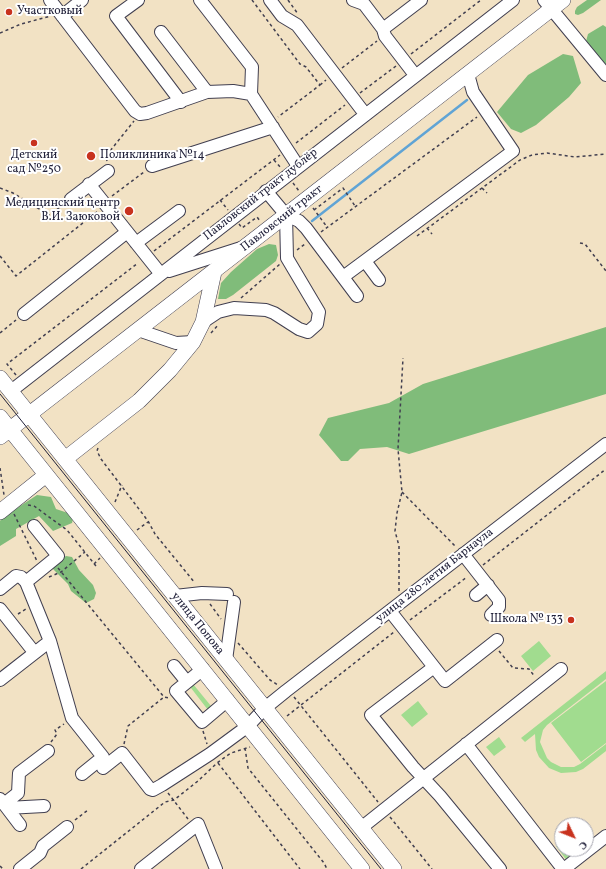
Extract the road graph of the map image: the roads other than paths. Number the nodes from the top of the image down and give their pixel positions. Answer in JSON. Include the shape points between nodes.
{"nodes":[{"id":1,"x":50,"y":0,"type":"edge"},
{"id":2,"x":82,"y":0,"type":"edge"},
{"id":3,"x":138,"y":0,"type":"edge"},
{"id":4,"x":200,"y":0,"type":"edge"},
{"id":5,"x":270,"y":0,"type":"edge"},
{"id":6,"x":353,"y":0,"type":"edge"},
{"id":7,"x":421,"y":0,"type":"edge"},
{"id":8,"x":513,"y":0,"type":"edge"},
{"id":9,"x":563,"y":0,"type":"edge"},
{"id":10,"x":547,"y":5,"type":"edge"},
{"id":11,"x":61,"y":15,"type":"junction"},
{"id":12,"x":161,"y":32,"type":"dead end"},
{"id":13,"x":384,"y":32,"type":"junction"},
{"id":14,"x":468,"y":74,"type":"junction"},
{"id":15,"x":415,"y":75,"type":"junction"},
{"id":16,"x":606,"y":75,"type":"edge"},
{"id":17,"x":207,"y":92,"type":"junction"},
{"id":18,"x":251,"y":94,"type":"junction"},
{"id":19,"x":181,"y":102,"type":"junction"},
{"id":20,"x":365,"y":114,"type":"junction"},
{"id":21,"x":271,"y":125,"type":"junction"},
{"id":22,"x":152,"y":166,"type":"road end"},
{"id":23,"x":298,"y":166,"type":"junction"},
{"id":24,"x":108,"y":171,"type":"road end"},
{"id":25,"x":90,"y":184,"type":"junction"},
{"id":26,"x":266,"y":191,"type":"junction"},
{"id":27,"x":71,"y":199,"type":"road end"},
{"id":28,"x":179,"y":211,"type":"dead end"},
{"id":29,"x":286,"y":215,"type":"junction"},
{"id":30,"x":128,"y":232,"type":"junction"},
{"id":31,"x":136,"y":243,"type":"junction"},
{"id":32,"x":247,"y":246,"type":"junction"},
{"id":33,"x":365,"y":261,"type":"junction"},
{"id":34,"x":214,"y":272,"type":"junction"},
{"id":35,"x":160,"y":273,"type":"junction"},
{"id":36,"x":343,"y":278,"type":"junction"},
{"id":37,"x":379,"y":280,"type":"dead end"},
{"id":38,"x":357,"y":296,"type":"dead end"},
{"id":39,"x":24,"y":314,"type":"road end"},
{"id":40,"x":203,"y":322,"type":"junction"},
{"id":41,"x":138,"y":330,"type":"junction"},
{"id":42,"x":193,"y":342,"type":"junction"},
{"id":43,"x":0,"y":378,"type":"edge"},
{"id":44,"x":16,"y":387,"type":"junction"},
{"id":45,"x":29,"y":414,"type":"junction"},
{"id":46,"x":0,"y":417,"type":"edge"},
{"id":47,"x":5,"y":433,"type":"edge"},
{"id":48,"x":606,"y":444,"type":"edge"},
{"id":49,"x":65,"y":459,"type":"junction"},
{"id":50,"x":46,"y":475,"type":"junction"},
{"id":51,"x":6,"y":508,"type":"edge"},
{"id":52,"x":34,"y":526,"type":"dead end"},
{"id":53,"x":463,"y":554,"type":"junction"},
{"id":54,"x":26,"y":582,"type":"junction"},
{"id":55,"x":488,"y":585,"type":"junction"},
{"id":56,"x":0,"y":589,"type":"edge"},
{"id":57,"x":476,"y":595,"type":"dead end"},
{"id":58,"x":175,"y":596,"type":"junction"},
{"id":59,"x":394,"y":608,"type":"junction"},
{"id":60,"x":0,"y":609,"type":"edge"},
{"id":61,"x":491,"y":615,"type":"dead end"},
{"id":62,"x":192,"y":617,"type":"junction"},
{"id":63,"x":173,"y":632,"type":"junction"},
{"id":64,"x":50,"y":641,"type":"junction"},
{"id":65,"x":495,"y":642,"type":"road end"},
{"id":66,"x":34,"y":652,"type":"junction"},
{"id":67,"x":226,"y":660,"type":"junction"},
{"id":68,"x":174,"y":666,"type":"dead end"},
{"id":69,"x":434,"y":667,"type":"junction"},
{"id":70,"x":203,"y":669,"type":"junction"},
{"id":71,"x":561,"y":670,"type":"dead end"},
{"id":72,"x":0,"y":680,"type":"edge"},
{"id":73,"x":187,"y":682,"type":"junction"},
{"id":74,"x":228,"y":700,"type":"junction"},
{"id":75,"x":265,"y":708,"type":"junction"},
{"id":76,"x":248,"y":726,"type":"junction"},
{"id":77,"x":466,"y":744,"type":"junction"},
{"id":78,"x":48,"y":751,"type":"road end"},
{"id":79,"x":103,"y":768,"type":"dead end"},
{"id":80,"x":82,"y":774,"type":"dead end"},
{"id":81,"x":423,"y":777,"type":"junction"},
{"id":82,"x":4,"y":804,"type":"edge"},
{"id":83,"x":44,"y":806,"type":"dead end"},
{"id":84,"x":20,"y":825,"type":"dead end"},
{"id":85,"x":67,"y":827,"type":"road end"},
{"id":86,"x":361,"y":828,"type":"junction"},
{"id":87,"x":606,"y":836,"type":"edge"},
{"id":88,"x":20,"y":869,"type":"edge"},
{"id":89,"x":141,"y":869,"type":"edge"},
{"id":90,"x":216,"y":869,"type":"edge"},
{"id":91,"x":362,"y":869,"type":"edge"},
{"id":92,"x":394,"y":869,"type":"edge"},
{"id":93,"x":500,"y":869,"type":"edge"},
{"id":94,"x":563,"y":869,"type":"edge"}],
"edges":[{"from":1,"to":11,"type":"street"},
{"from":2,"to":11,"type":"street"},
{"from":3,"to":19,"type":"street","via":[[116,16]]},
{"from":4,"to":18,"type":"street","via":[[252,67]]},
{"from":5,"to":20,"type":"street","via":[[282,16],[297,25]]},
{"from":6,"to":13,"type":"street","via":[[364,4]]},
{"from":7,"to":13,"type":"street"},
{"from":8,"to":15,"type":"street","name":"Павловский тракт дублёр"},
{"from":9,"to":10,"type":"main road","name":"Павловский тракт"},
{"from":10,"to":14,"type":"main road","name":"Павловский тракт"},
{"from":10,"to":16,"type":"street"},
{"from":11,"to":19,"type":"street","via":[[135,111],[140,114],[148,113]]},
{"from":12,"to":17,"type":"street"},
{"from":13,"to":15,"type":"street"},
{"from":14,"to":29,"type":"main road","name":"Павловский тракт"},
{"from":14,"to":33,"type":"street","via":[[474,92],[513,151]]},
{"from":15,"to":20,"type":"street","name":"Павловский тракт дублёр"},
{"from":17,"to":18,"type":"street","via":[[233,91]]},
{"from":17,"to":19,"type":"street"},
{"from":18,"to":21,"type":"street"},
{"from":20,"to":23,"type":"street","name":"Павловский тракт дублёр"},
{"from":21,"to":22,"type":"street"},
{"from":21,"to":23,"type":"street"},
{"from":23,"to":26,"type":"street","name":"Павловский тракт дублёр"},
{"from":24,"to":25,"type":"street"},
{"from":25,"to":27,"type":"street"},
{"from":25,"to":30,"type":"street"},
{"from":26,"to":29,"type":"street"},
{"from":26,"to":35,"type":"street","name":"Павловский тракт дублёр"},
{"from":28,"to":31,"type":"street"},
{"from":29,"to":32,"type":"main road","name":"Павловский тракт"},
{"from":29,"to":36,"type":"street","via":[[299,221]]},
{"from":29,"to":40,"type":"street","via":[[287,258],[320,312],[317,324],[308,332],[274,312],[234,308],[218,312]]},
{"from":30,"to":31,"type":"street"},
{"from":30,"to":39,"type":"street"},
{"from":31,"to":35,"type":"street"},
{"from":32,"to":34,"type":"main road","name":"Павловский тракт"},
{"from":32,"to":35,"type":"street"},
{"from":33,"to":36,"type":"street"},
{"from":33,"to":37,"type":"street"},
{"from":34,"to":40,"type":"main road"},
{"from":34,"to":41,"type":"main road","name":"Павловский тракт"},
{"from":35,"to":44,"type":"street","name":"Павловский тракт дублёр"},
{"from":36,"to":38,"type":"street"},
{"from":40,"to":42,"type":"main road"},
{"from":41,"to":42,"type":"street","via":[[176,343]]},
{"from":41,"to":45,"type":"main road","name":"Павловский тракт"},
{"from":42,"to":49,"type":"main road","via":[[139,401]]},
{"from":43,"to":44,"type":"main road","name":"улица Попова"},
{"from":44,"to":45,"type":"main road","name":"улица Попова"},
{"from":45,"to":47,"type":"main road","name":"Павловский тракт"},
{"from":45,"to":49,"type":"main road","name":"улица Попова"},
{"from":46,"to":47,"type":"main road","name":"улица Попова"},
{"from":47,"to":50,"type":"main road","name":"улица Попова"},
{"from":48,"to":53,"type":"street","name":"улица 280-летия Барнаула"},
{"from":49,"to":58,"type":"main road","name":"улица Попова"},
{"from":50,"to":51,"type":"main road"},
{"from":50,"to":63,"type":"main road","name":"улица Попова"},
{"from":52,"to":54,"type":"street","via":[[58,556],[43,575]]},
{"from":53,"to":55,"type":"street"},
{"from":53,"to":59,"type":"street","name":"улица 280-летия Барнаула"},
{"from":54,"to":56,"type":"street","via":[[16,576]]},
{"from":54,"to":64,"type":"street"},
{"from":55,"to":57,"type":"street"},
{"from":55,"to":61,"type":"street","via":[[499,600],[499,606]]},
{"from":58,"to":62,"type":"main road","name":"улица Попова"},
{"from":58,"to":67,"type":"street","via":[[202,593],[230,598],[231,632]]},
{"from":59,"to":69,"type":"street","via":[[401,626]]},
{"from":59,"to":75,"type":"street","name":"улица 280-летия Барнаула"},
{"from":60,"to":66,"type":"street"},
{"from":62,"to":63,"type":"main road"},
{"from":62,"to":67,"type":"main road","name":"улица Попова"},
{"from":63,"to":70,"type":"main road","name":"улица Попова"},
{"from":64,"to":66,"type":"street"},
{"from":64,"to":80,"type":"street","via":[[72,718],[103,758]]},
{"from":65,"to":69,"type":"street","via":[[445,681]]},
{"from":66,"to":72,"type":"street"},
{"from":67,"to":75,"type":"main road","name":"улица Попова"},
{"from":68,"to":73,"type":"street"},
{"from":69,"to":81,"type":"street","via":[[371,715]]},
{"from":70,"to":73,"type":"street"},
{"from":70,"to":74,"type":"main road","name":"улица Попова"},
{"from":71,"to":77,"type":"street"},
{"from":73,"to":74,"type":"street","via":[[176,691],[202,722]]},
{"from":74,"to":76,"type":"main road","name":"улица Попова"},
{"from":75,"to":76,"type":"street","name":"улица 280-летия Барнаула"},
{"from":75,"to":86,"type":"main road","name":"улица Попова"},
{"from":76,"to":79,"type":"street","name":"улица 280-летия Барнаула","via":[[214,758],[153,790],[122,754]]},
{"from":76,"to":91,"type":"main road","name":"улица Попова"},
{"from":77,"to":81,"type":"street"},
{"from":77,"to":94,"type":"street"},
{"from":78,"to":82,"type":"street","via":[[19,773],[18,793]]},
{"from":81,"to":86,"type":"street"},
{"from":81,"to":93,"type":"street"},
{"from":82,"to":83,"type":"street"},
{"from":82,"to":84,"type":"street"},
{"from":85,"to":88,"type":"street"},
{"from":86,"to":92,"type":"main road","name":"улица Попова"},
{"from":87,"to":94,"type":"street"},
{"from":89,"to":90,"type":"street","via":[[198,824]]}]}
